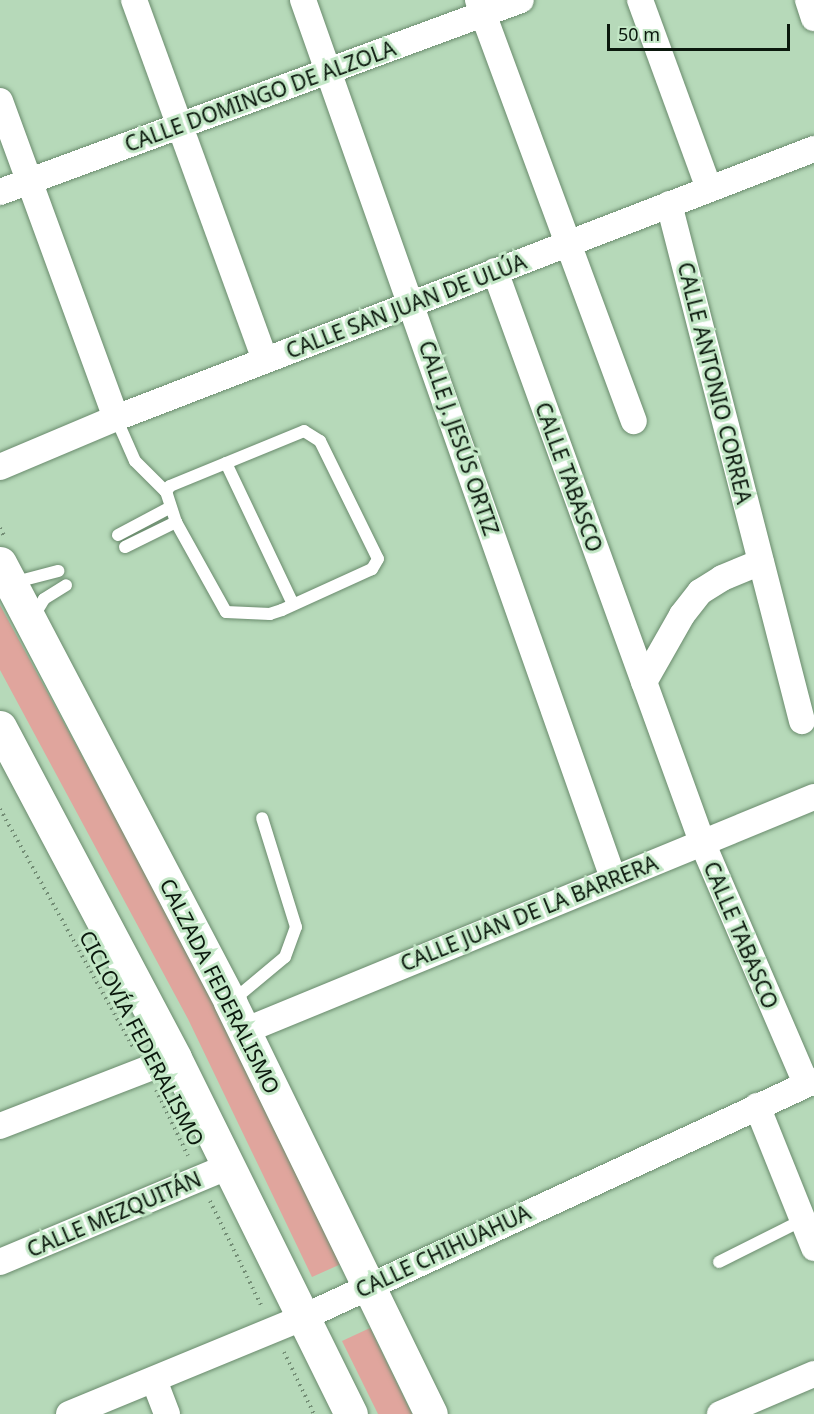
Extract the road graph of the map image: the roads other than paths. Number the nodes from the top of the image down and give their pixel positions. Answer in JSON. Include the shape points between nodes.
{"nodes":[{"id":1,"x":134,"y":0,"type":"edge"},
{"id":2,"x":303,"y":0,"type":"edge"},
{"id":3,"x":521,"y":0,"type":"edge"},
{"id":4,"x":640,"y":0,"type":"edge"},
{"id":5,"x":808,"y":0,"type":"edge"},
{"id":6,"x":480,"y":7,"type":"edge"},
{"id":7,"x":814,"y":18,"type":"edge"},
{"id":8,"x":328,"y":70,"type":"junction"},
{"id":9,"x":0,"y":100,"type":"edge"},
{"id":10,"x":179,"y":125,"type":"junction"},
{"id":11,"x":814,"y":148,"type":"edge"},
{"id":12,"x":30,"y":181,"type":"junction"},
{"id":13,"x":709,"y":189,"type":"junction"},
{"id":14,"x":0,"y":192,"type":"edge"},
{"id":15,"x":669,"y":204,"type":"junction"},
{"id":16,"x":568,"y":244,"type":"junction"},
{"id":17,"x":495,"y":271,"type":"junction"},
{"id":18,"x":412,"y":304,"type":"junction"},
{"id":19,"x":265,"y":360,"type":"junction"},
{"id":20,"x":116,"y":418,"type":"junction"},
{"id":21,"x":634,"y":421,"type":"dead end"},
{"id":22,"x":226,"y":463,"type":"junction"},
{"id":23,"x":0,"y":467,"type":"edge"},
{"id":24,"x":166,"y":492,"type":"junction"},
{"id":25,"x":169,"y":508,"type":"junction"},
{"id":26,"x":176,"y":522,"type":"junction"},
{"id":27,"x":118,"y":535,"type":"dead end"},
{"id":28,"x":125,"y":547,"type":"dead end"},
{"id":29,"x":761,"y":562,"type":"junction"},
{"id":30,"x":58,"y":572,"type":"dead end"},
{"id":31,"x":6,"y":573,"type":"edge"},
{"id":32,"x":66,"y":585,"type":"dead end"},
{"id":33,"x":293,"y":604,"type":"junction"},
{"id":34,"x":31,"y":620,"type":"junction"},
{"id":35,"x":644,"y":682,"type":"junction"},
{"id":36,"x":802,"y":721,"type":"dead end"},
{"id":37,"x":2,"y":736,"type":"edge"},
{"id":38,"x":814,"y":797,"type":"edge"},
{"id":39,"x":262,"y":818,"type":"dead end"},
{"id":40,"x":702,"y":842,"type":"junction"},
{"id":41,"x":613,"y":878,"type":"junction"},
{"id":42,"x":237,"y":1016,"type":"junction"},
{"id":43,"x":160,"y":1064,"type":"junction"},
{"id":44,"x":810,"y":1082,"type":"edge"},
{"id":45,"x":757,"y":1106,"type":"junction"},
{"id":46,"x":0,"y":1126,"type":"edge"},
{"id":47,"x":229,"y":1166,"type":"junction"},
{"id":48,"x":803,"y":1220,"type":"junction"},
{"id":49,"x":814,"y":1248,"type":"edge"},
{"id":50,"x":0,"y":1262,"type":"edge"},
{"id":51,"x":719,"y":1262,"type":"dead end"},
{"id":52,"x":369,"y":1285,"type":"junction"},
{"id":53,"x":304,"y":1317,"type":"junction"},
{"id":54,"x":814,"y":1374,"type":"edge"},
{"id":55,"x":154,"y":1380,"type":"junction"},
{"id":56,"x":69,"y":1414,"type":"edge"},
{"id":57,"x":167,"y":1414,"type":"edge"},
{"id":58,"x":351,"y":1414,"type":"edge"},
{"id":59,"x":432,"y":1414,"type":"edge"},
{"id":60,"x":720,"y":1414,"type":"edge"}],
"edges":[{"from":1,"to":10,"type":"street"},
{"from":2,"to":8,"type":"street","name":"CALLE J. JESÚS ORTIZ"},
{"from":3,"to":6,"type":"street","name":"CALLE DOMINGO DE ALZOLA"},
{"from":4,"to":13,"type":"street"},
{"from":5,"to":7,"type":"street"},
{"from":6,"to":8,"type":"street","name":"CALLE DOMINGO DE ALZOLA"},
{"from":6,"to":16,"type":"street"},
{"from":8,"to":10,"type":"street","name":"CALLE DOMINGO DE ALZOLA"},
{"from":8,"to":18,"type":"street","name":"CALLE J. JESÚS ORTIZ"},
{"from":9,"to":12,"type":"street"},
{"from":10,"to":12,"type":"street","name":"CALLE DOMINGO DE ALZOLA"},
{"from":10,"to":19,"type":"street"},
{"from":11,"to":13,"type":"street","name":"CALLE SAN JUAN DE ULÚA"},
{"from":12,"to":14,"type":"street","name":"CALLE DOMINGO DE ALZOLA"},
{"from":12,"to":20,"type":"street"},
{"from":13,"to":15,"type":"street","name":"CALLE SAN JUAN DE ULÚA"},
{"from":15,"to":16,"type":"street","name":"CALLE SAN JUAN DE ULÚA"},
{"from":15,"to":29,"type":"street","name":"CALLE ANTONIO CORREA"},
{"from":16,"to":17,"type":"street","name":"CALLE SAN JUAN DE ULÚA"},
{"from":16,"to":21,"type":"street"},
{"from":17,"to":18,"type":"street","name":"CALLE SAN JUAN DE ULÚA"},
{"from":17,"to":35,"type":"street","name":"CALLE TABASCO"},
{"from":18,"to":19,"type":"street","name":"CALLE SAN JUAN DE ULÚA"},
{"from":18,"to":41,"type":"street","name":"CALLE J. JESÚS ORTIZ"},
{"from":19,"to":20,"type":"street","name":"CALLE SAN JUAN DE ULÚA"},
{"from":20,"to":23,"type":"street","name":"CALLE SAN JUAN DE ULÚA"},
{"from":20,"to":24,"type":"lane","via":[[135,461]]},
{"from":22,"to":24,"type":"lane","via":[[170,486]]},
{"from":22,"to":33,"type":"lane"},
{"from":22,"to":33,"type":"lane","via":[[304,431],[313,433],[377,552],[372,569]]},
{"from":24,"to":25,"type":"lane"},
{"from":25,"to":26,"type":"lane"},
{"from":25,"to":27,"type":"lane"},
{"from":26,"to":28,"type":"lane"},
{"from":26,"to":33,"type":"lane","via":[[226,612],[270,614]]},
{"from":29,"to":35,"type":"street","via":[[700,592],[682,615]]},
{"from":29,"to":36,"type":"street","name":"CALLE ANTONIO CORREA"},
{"from":30,"to":31,"type":"lane"},
{"from":31,"to":34,"type":"main road","name":"CALZADA FEDERALISMO"},
{"from":32,"to":34,"type":"lane","via":[[44,599]]},
{"from":34,"to":42,"type":"main road","name":"CALZADA FEDERALISMO"},
{"from":35,"to":40,"type":"street","name":"CALLE TABASCO"},
{"from":37,"to":43,"type":"main road"},
{"from":38,"to":40,"type":"street","name":"CALLE JUAN DE LA BARRERA"},
{"from":39,"to":42,"type":"lane","via":[[296,927],[285,957]]},
{"from":40,"to":41,"type":"street","name":"CALLE JUAN DE LA BARRERA"},
{"from":40,"to":44,"type":"street","name":"CALLE TABASCO"},
{"from":41,"to":42,"type":"street","name":"CALLE JUAN DE LA BARRERA"},
{"from":42,"to":52,"type":"main road","name":"CALZADA FEDERALISMO"},
{"from":43,"to":46,"type":"street"},
{"from":43,"to":47,"type":"main road"},
{"from":44,"to":45,"type":"street","name":"CALLE CHIHUAHUA"},
{"from":45,"to":48,"type":"street"},
{"from":45,"to":52,"type":"street","name":"CALLE CHIHUAHUA"},
{"from":47,"to":50,"type":"street","name":"CALLE MEZQUITÁN"},
{"from":47,"to":53,"type":"main road"},
{"from":48,"to":49,"type":"street"},
{"from":48,"to":51,"type":"lane"},
{"from":52,"to":53,"type":"street","name":"CALLE CHIHUAHUA"},
{"from":52,"to":59,"type":"main road","name":"CALZADA FEDERALISMO"},
{"from":53,"to":55,"type":"street","name":"CALLE CHIHUAHUA"},
{"from":53,"to":58,"type":"main road"},
{"from":54,"to":60,"type":"street"},
{"from":55,"to":56,"type":"street","name":"CALLE CHIHUAHUA"},
{"from":55,"to":57,"type":"street"}]}
